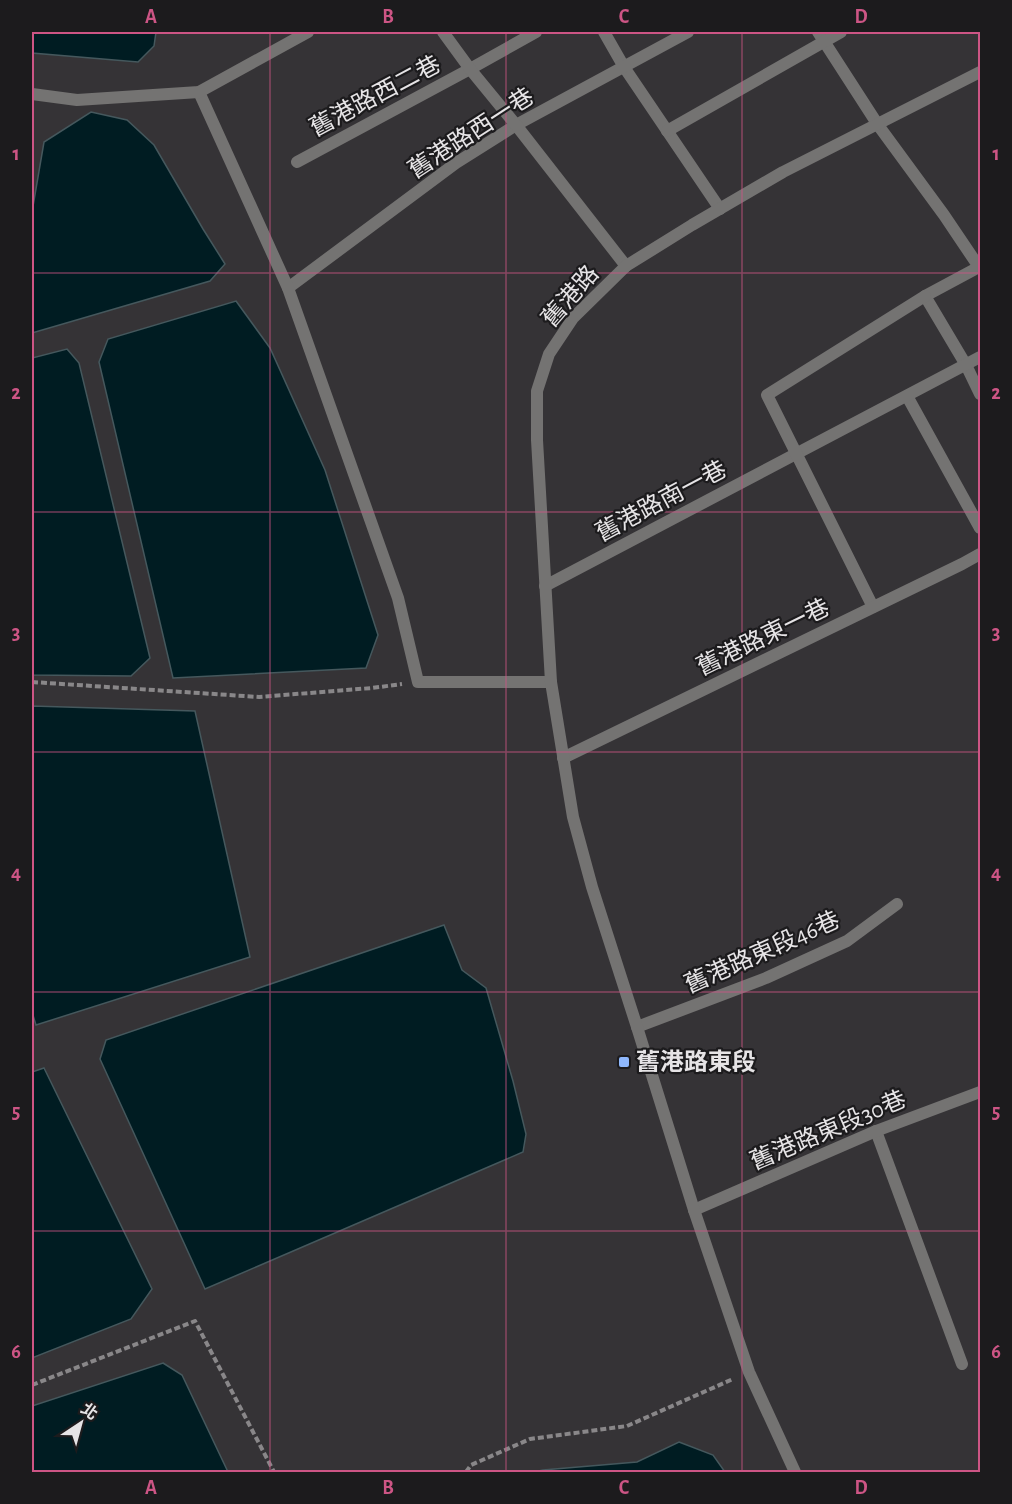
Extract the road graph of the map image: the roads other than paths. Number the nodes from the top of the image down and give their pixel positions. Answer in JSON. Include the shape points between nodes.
{"nodes":[{"id":1,"x":308,"y":32,"type":"edge"},
{"id":2,"x":443,"y":32,"type":"edge"},
{"id":3,"x":536,"y":32,"type":"edge"},
{"id":4,"x":604,"y":32,"type":"edge"},
{"id":5,"x":688,"y":32,"type":"edge"},
{"id":6,"x":841,"y":32,"type":"edge"},
{"id":7,"x":820,"y":36,"type":"edge"},
{"id":8,"x":624,"y":67,"type":"junction"},
{"id":9,"x":470,"y":69,"type":"junction"},
{"id":10,"x":981,"y":72,"type":"edge"},
{"id":11,"x":199,"y":92,"type":"junction"},
{"id":12,"x":32,"y":94,"type":"edge"},
{"id":13,"x":878,"y":124,"type":"junction"},
{"id":14,"x":516,"y":125,"type":"junction"},
{"id":15,"x":667,"y":131,"type":"junction"},
{"id":16,"x":297,"y":162,"type":"dead end"},
{"id":17,"x":720,"y":209,"type":"junction"},
{"id":18,"x":626,"y":266,"type":"junction"},
{"id":19,"x":980,"y":268,"type":"edge"},
{"id":20,"x":288,"y":288,"type":"junction"},
{"id":21,"x":925,"y":296,"type":"junction"},
{"id":22,"x":981,"y":357,"type":"edge"},
{"id":23,"x":966,"y":365,"type":"junction"},
{"id":24,"x":981,"y":394,"type":"edge"},
{"id":25,"x":907,"y":396,"type":"junction"},
{"id":26,"x":796,"y":453,"type":"junction"},
{"id":27,"x":981,"y":528,"type":"edge"},
{"id":28,"x":981,"y":554,"type":"edge"},
{"id":29,"x":545,"y":586,"type":"junction"},
{"id":30,"x":873,"y":607,"type":"junction"},
{"id":31,"x":551,"y":682,"type":"junction"},
{"id":32,"x":563,"y":758,"type":"junction"},
{"id":33,"x":897,"y":904,"type":"dead end"},
{"id":34,"x":637,"y":1027,"type":"junction"},
{"id":35,"x":981,"y":1092,"type":"edge"},
{"id":36,"x":876,"y":1131,"type":"junction"},
{"id":37,"x":694,"y":1210,"type":"junction"},
{"id":38,"x":962,"y":1364,"type":"dead end"},
{"id":39,"x":795,"y":1473,"type":"edge"}],
"edges":[{"from":1,"to":11,"type":"street"},
{"from":2,"to":9,"type":"street"},
{"from":3,"to":9,"type":"street","name":"舊港路西二巷"},
{"from":4,"to":8,"type":"street"},
{"from":5,"to":8,"type":"street","name":"舊港路西一巷"},
{"from":6,"to":7,"type":"street"},
{"from":7,"to":13,"type":"street"},
{"from":7,"to":15,"type":"street"},
{"from":8,"to":14,"type":"street","name":"舊港路西一巷"},
{"from":8,"to":15,"type":"street"},
{"from":9,"to":14,"type":"street"},
{"from":9,"to":16,"type":"street","name":"舊港路西二巷"},
{"from":10,"to":13,"type":"street","name":"舊港路"},
{"from":11,"to":12,"type":"street","via":[[77,100]]},
{"from":11,"to":20,"type":"street"},
{"from":13,"to":17,"type":"street","name":"舊港路"},
{"from":13,"to":19,"type":"street"},
{"from":14,"to":18,"type":"street"},
{"from":14,"to":20,"type":"street","name":"舊港路西一巷","via":[[456,163]]},
{"from":15,"to":17,"type":"street"},
{"from":17,"to":18,"type":"street","name":"舊港路"},
{"from":18,"to":29,"type":"street","name":"舊港路","via":[[573,318],[549,354],[537,391]]},
{"from":19,"to":21,"type":"street"},
{"from":20,"to":31,"type":"street","via":[[398,598],[417,682]]},
{"from":21,"to":23,"type":"street"},
{"from":21,"to":26,"type":"street","via":[[767,395]]},
{"from":22,"to":23,"type":"street"},
{"from":23,"to":24,"type":"street"},
{"from":23,"to":25,"type":"street"},
{"from":25,"to":26,"type":"street"},
{"from":25,"to":27,"type":"street"},
{"from":26,"to":29,"type":"street","name":"舊港路南一巷"},
{"from":26,"to":30,"type":"street"},
{"from":28,"to":30,"type":"street","name":"舊港路東一巷"},
{"from":29,"to":31,"type":"street","name":"舊港路"},
{"from":30,"to":32,"type":"street","name":"舊港路東一巷"},
{"from":31,"to":32,"type":"street","name":"舊港路"},
{"from":32,"to":34,"type":"street","via":[[573,817],[592,887]]},
{"from":33,"to":34,"type":"street","name":"舊港路東段46巷","via":[[847,941],[766,978]]},
{"from":34,"to":37,"type":"street"},
{"from":35,"to":36,"type":"street","name":"舊港路東段30巷"},
{"from":36,"to":37,"type":"street","name":"舊港路東段30巷"},
{"from":36,"to":38,"type":"street"},
{"from":37,"to":39,"type":"street","via":[[749,1372]]}]}
